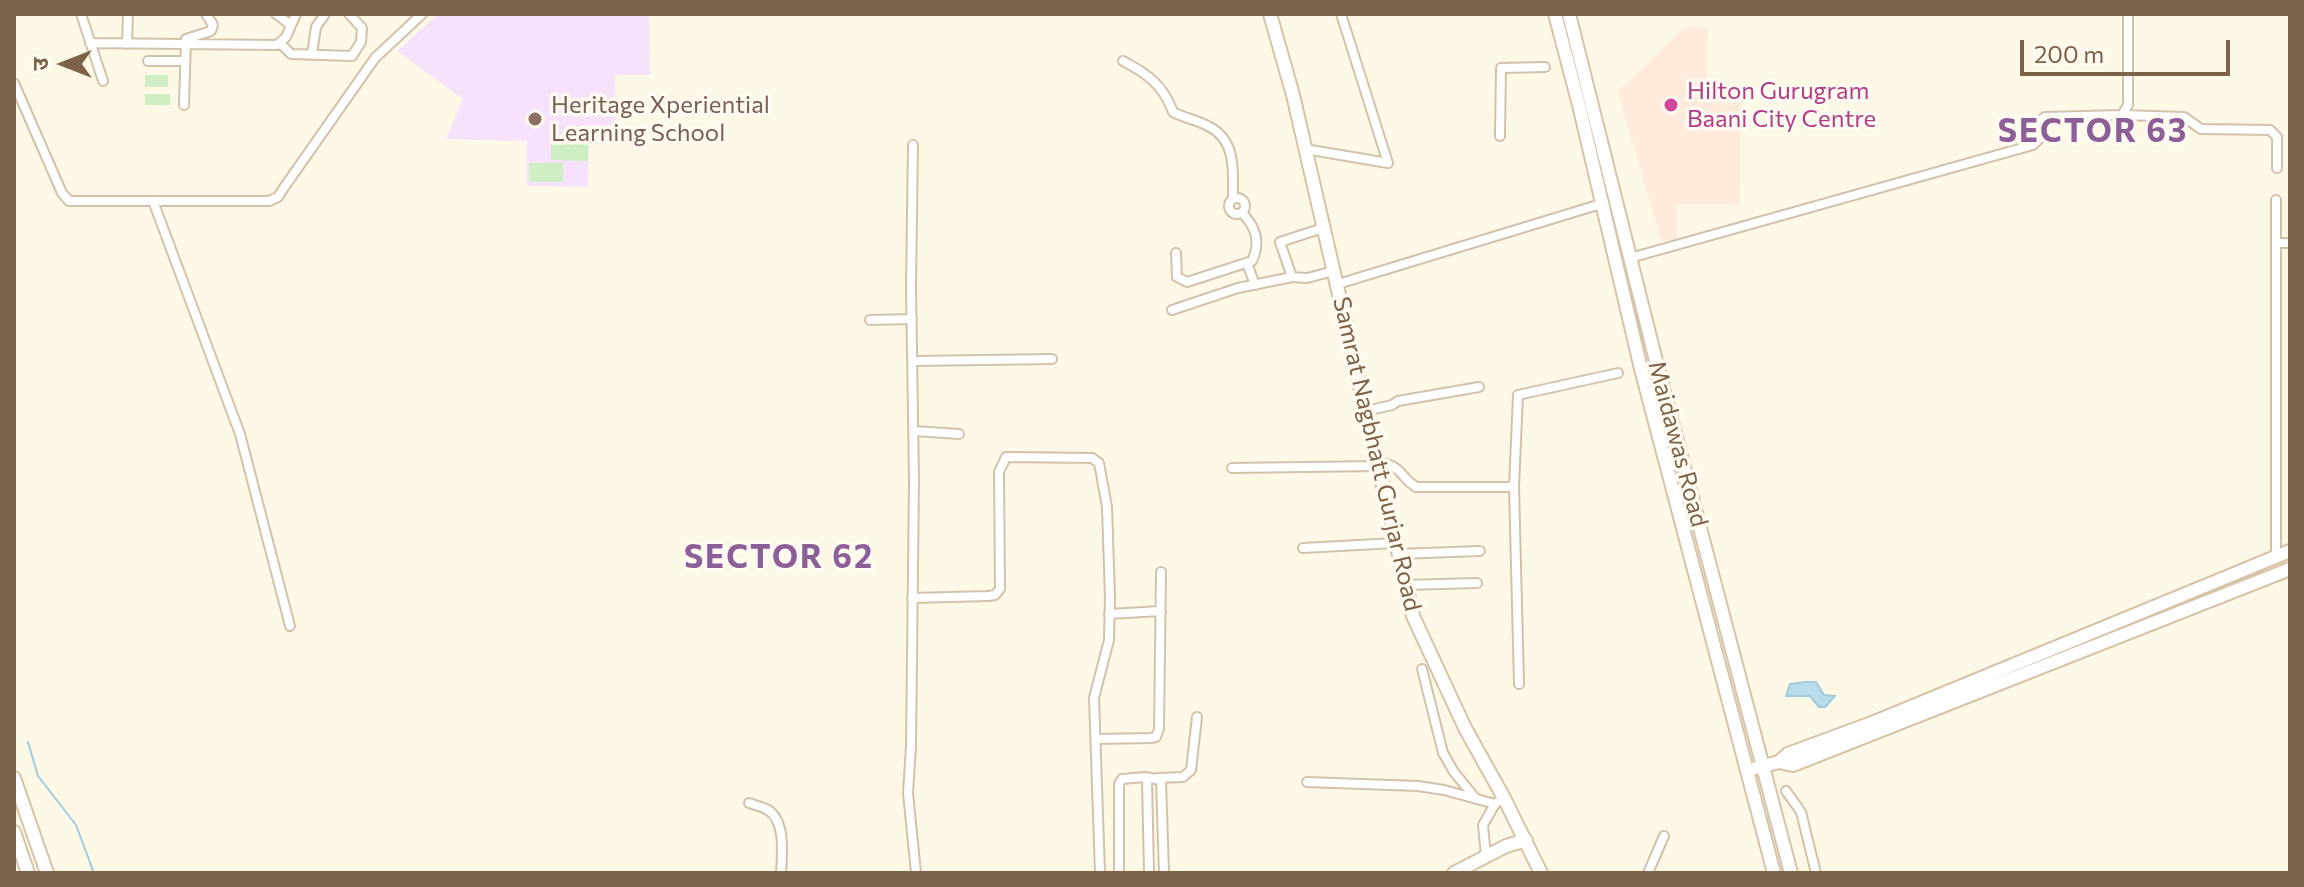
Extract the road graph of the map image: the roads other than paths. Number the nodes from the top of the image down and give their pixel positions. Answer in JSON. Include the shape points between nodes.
{"nodes":[{"id":1,"x":81,"y":14,"type":"edge"},
{"id":2,"x":128,"y":14,"type":"edge"},
{"id":3,"x":206,"y":14,"type":"edge"},
{"id":4,"x":276,"y":14,"type":"edge"},
{"id":5,"x":296,"y":14,"type":"edge"},
{"id":6,"x":325,"y":14,"type":"edge"},
{"id":7,"x":349,"y":14,"type":"edge"},
{"id":8,"x":422,"y":14,"type":"edge"},
{"id":9,"x":1270,"y":14,"type":"edge"},
{"id":10,"x":1341,"y":14,"type":"edge"},
{"id":11,"x":1555,"y":14,"type":"edge"},
{"id":12,"x":1569,"y":14,"type":"edge"},
{"id":13,"x":2128,"y":14,"type":"edge"},
{"id":14,"x":291,"y":25,"type":"junction"},
{"id":15,"x":90,"y":43,"type":"junction"},
{"id":16,"x":280,"y":43,"type":"junction"},
{"id":17,"x":127,"y":44,"type":"junction"},
{"id":18,"x":185,"y":44,"type":"junction"},
{"id":19,"x":312,"y":54,"type":"junction"},
{"id":20,"x":148,"y":61,"type":"dead end"},
{"id":21,"x":185,"y":61,"type":"junction"},
{"id":22,"x":1123,"y":61,"type":"dead end"},
{"id":23,"x":1545,"y":67,"type":"dead end"},
{"id":24,"x":103,"y":81,"type":"dead end"},
{"id":25,"x":14,"y":83,"type":"edge"},
{"id":26,"x":1586,"y":103,"type":"junction"},
{"id":27,"x":184,"y":105,"type":"dead end"},
{"id":28,"x":2122,"y":115,"type":"junction"},
{"id":29,"x":1500,"y":136,"type":"dead end"},
{"id":30,"x":913,"y":145,"type":"dead end"},
{"id":31,"x":1305,"y":149,"type":"junction"},
{"id":32,"x":2277,"y":168,"type":"dead end"},
{"id":33,"x":2276,"y":200,"type":"dead end"},
{"id":34,"x":153,"y":201,"type":"junction"},
{"id":35,"x":1601,"y":204,"type":"junction"},
{"id":36,"x":1323,"y":228,"type":"junction"},
{"id":37,"x":2276,"y":243,"type":"junction"},
{"id":38,"x":2290,"y":243,"type":"edge"},
{"id":39,"x":1176,"y":253,"type":"dead end"},
{"id":40,"x":1630,"y":258,"type":"junction"},
{"id":41,"x":1247,"y":263,"type":"junction"},
{"id":42,"x":1292,"y":277,"type":"junction"},
{"id":43,"x":1336,"y":278,"type":"junction"},
{"id":44,"x":1255,"y":285,"type":"junction"},
{"id":45,"x":1172,"y":310,"type":"dead end"},
{"id":46,"x":912,"y":319,"type":"junction"},
{"id":47,"x":870,"y":320,"type":"dead end"},
{"id":48,"x":1052,"y":359,"type":"dead end"},
{"id":49,"x":914,"y":361,"type":"junction"},
{"id":50,"x":1618,"y":373,"type":"dead end"},
{"id":51,"x":1479,"y":387,"type":"dead end"},
{"id":52,"x":1366,"y":411,"type":"junction"},
{"id":53,"x":914,"y":431,"type":"junction"},
{"id":54,"x":959,"y":434,"type":"dead end"},
{"id":55,"x":1377,"y":463,"type":"junction"},
{"id":56,"x":1232,"y":468,"type":"dead end"},
{"id":57,"x":1514,"y":487,"type":"junction"},
{"id":58,"x":1303,"y":548,"type":"dead end"},
{"id":59,"x":1396,"y":549,"type":"junction"},
{"id":60,"x":1480,"y":551,"type":"dead end"},
{"id":61,"x":2290,"y":551,"type":"edge"},
{"id":62,"x":2276,"y":557,"type":"junction"},
{"id":63,"x":2290,"y":569,"type":"edge"},
{"id":64,"x":1161,"y":572,"type":"dead end"},
{"id":65,"x":1477,"y":583,"type":"dead end"},
{"id":66,"x":1404,"y":585,"type":"junction"},
{"id":67,"x":912,"y":598,"type":"junction"},
{"id":68,"x":1161,"y":611,"type":"junction"},
{"id":69,"x":1109,"y":614,"type":"junction"},
{"id":70,"x":290,"y":626,"type":"dead end"},
{"id":71,"x":1422,"y":669,"type":"dead end"},
{"id":72,"x":1519,"y":684,"type":"dead end"},
{"id":73,"x":1197,"y":717,"type":"dead end"},
{"id":74,"x":1096,"y":739,"type":"junction"},
{"id":75,"x":1779,"y":762,"type":"junction"},
{"id":76,"x":1764,"y":766,"type":"junction"},
{"id":77,"x":1747,"y":771,"type":"junction"},
{"id":78,"x":1145,"y":777,"type":"junction"},
{"id":79,"x":14,"y":778,"type":"edge"},
{"id":80,"x":1158,"y":778,"type":"junction"},
{"id":81,"x":1307,"y":782,"type":"dead end"},
{"id":82,"x":1786,"y":791,"type":"dead end"},
{"id":83,"x":1476,"y":799,"type":"junction"},
{"id":84,"x":1500,"y":801,"type":"junction"},
{"id":85,"x":749,"y":803,"type":"dead end"},
{"id":86,"x":14,"y":832,"type":"edge"},
{"id":87,"x":1664,"y":836,"type":"dead end"},
{"id":88,"x":1526,"y":840,"type":"junction"},
{"id":89,"x":36,"y":846,"type":"junction"},
{"id":90,"x":17,"y":851,"type":"edge"},
{"id":91,"x":1486,"y":856,"type":"junction"},
{"id":92,"x":28,"y":873,"type":"edge"},
{"id":93,"x":47,"y":873,"type":"edge"},
{"id":94,"x":781,"y":873,"type":"edge"},
{"id":95,"x":916,"y":873,"type":"edge"},
{"id":96,"x":1100,"y":873,"type":"edge"},
{"id":97,"x":1119,"y":873,"type":"edge"},
{"id":98,"x":1149,"y":873,"type":"edge"},
{"id":99,"x":1164,"y":873,"type":"edge"},
{"id":100,"x":1454,"y":873,"type":"edge"},
{"id":101,"x":1541,"y":873,"type":"edge"},
{"id":102,"x":1648,"y":873,"type":"edge"},
{"id":103,"x":1774,"y":873,"type":"edge"},
{"id":104,"x":1791,"y":873,"type":"edge"},
{"id":105,"x":1816,"y":873,"type":"edge"}],
"edges":[{"from":1,"to":15,"type":"street"},
{"from":2,"to":17,"type":"street"},
{"from":3,"to":18,"type":"street","via":[[211,31],[189,36]]},
{"from":4,"to":14,"type":"street"},
{"from":5,"to":14,"type":"street"},
{"from":6,"to":19,"type":"street","via":[[316,27]]},
{"from":7,"to":19,"type":"street","via":[[362,28],[352,56]]},
{"from":8,"to":34,"type":"street","via":[[375,58],[278,197]]},
{"from":9,"to":31,"type":"street","name":"Samrat Nagbhatt Gurjar Road"},
{"from":10,"to":31,"type":"street","via":[[1388,163]]},
{"from":11,"to":26,"type":"street","name":"Maidawas Road"},
{"from":12,"to":26,"type":"street","name":"Maidawas Road"},
{"from":13,"to":28,"type":"street","via":[[2128,105]]},
{"from":14,"to":16,"type":"street"},
{"from":15,"to":17,"type":"street"},
{"from":15,"to":24,"type":"street"},
{"from":16,"to":18,"type":"street"},
{"from":16,"to":19,"type":"street","via":[[291,54]]},
{"from":17,"to":18,"type":"street"},
{"from":18,"to":21,"type":"street"},
{"from":20,"to":21,"type":"street"},
{"from":21,"to":27,"type":"street"},
{"from":22,"to":41,"type":"street","via":[[1166,94],[1173,112],[1213,128],[1227,143],[1233,160],[1230,211],[1242,213],[1257,235],[1255,257]]},
{"from":23,"to":29,"type":"street","via":[[1501,68]]},
{"from":25,"to":34,"type":"street","via":[[65,199]]},
{"from":26,"to":35,"type":"street","name":"Maidawas Road"},
{"from":26,"to":40,"type":"street","name":"Maidawas Road"},
{"from":28,"to":32,"type":"street","via":[[2184,117],[2201,129],[2274,131]]},
{"from":28,"to":40,"type":"street","via":[[2045,117],[2035,124],[2039,139],[2033,145]]},
{"from":30,"to":46,"type":"street"},
{"from":31,"to":36,"type":"street","name":"Samrat Nagbhatt Gurjar Road"},
{"from":33,"to":37,"type":"street"},
{"from":34,"to":70,"type":"street","via":[[240,434]]},
{"from":35,"to":43,"type":"street"},
{"from":35,"to":77,"type":"street","name":"Maidawas Road"},
{"from":36,"to":42,"type":"street","via":[[1280,242]]},
{"from":36,"to":43,"type":"street","name":"Samrat Nagbhatt Gurjar Road"},
{"from":37,"to":38,"type":"street"},
{"from":37,"to":62,"type":"street"},
{"from":39,"to":41,"type":"street","via":[[1177,277],[1187,282]]},
{"from":40,"to":76,"type":"street","name":"Maidawas Road"},
{"from":41,"to":44,"type":"street"},
{"from":42,"to":43,"type":"street"},
{"from":42,"to":44,"type":"street"},
{"from":43,"to":52,"type":"street","name":"Samrat Nagbhatt Gurjar Road"},
{"from":44,"to":45,"type":"street"},
{"from":46,"to":47,"type":"street"},
{"from":46,"to":49,"type":"street"},
{"from":48,"to":49,"type":"street"},
{"from":49,"to":53,"type":"street"},
{"from":50,"to":57,"type":"street","via":[[1518,395]]},
{"from":51,"to":52,"type":"street"},
{"from":52,"to":55,"type":"street","name":"Samrat Nagbhatt Gurjar Road"},
{"from":53,"to":54,"type":"street"},
{"from":53,"to":67,"type":"street"},
{"from":55,"to":56,"type":"street"},
{"from":55,"to":57,"type":"street","via":[[1399,468],[1416,487]]},
{"from":55,"to":59,"type":"street","name":"Samrat Nagbhatt Gurjar Road"},
{"from":57,"to":72,"type":"street"},
{"from":58,"to":59,"type":"street"},
{"from":59,"to":60,"type":"street"},
{"from":59,"to":66,"type":"street","name":"Samrat Nagbhatt Gurjar Road"},
{"from":61,"to":62,"type":"street"},
{"from":62,"to":75,"type":"street"},
{"from":63,"to":75,"type":"street","via":[[1820,755],[1793,765]]},
{"from":64,"to":68,"type":"street"},
{"from":65,"to":66,"type":"street"},
{"from":66,"to":84,"type":"street","name":"Samrat Nagbhatt Gurjar Road","via":[[1413,616]]},
{"from":67,"to":69,"type":"street","via":[[988,596],[1000,589],[999,472],[1006,457],[1092,458],[1099,463],[1107,507]]},
{"from":67,"to":95,"type":"street","via":[[908,793]]},
{"from":68,"to":69,"type":"street"},
{"from":68,"to":74,"type":"street","via":[[1156,737]]},
{"from":69,"to":74,"type":"street","via":[[1109,640],[1094,698]]},
{"from":71,"to":83,"type":"street","via":[[1443,753]]},
{"from":73,"to":80,"type":"street","via":[[1191,770],[1183,777]]},
{"from":74,"to":96,"type":"street"},
{"from":75,"to":76,"type":"street"},
{"from":76,"to":77,"type":"street"},
{"from":76,"to":104,"type":"street","name":"Maidawas Road"},
{"from":77,"to":103,"type":"street","name":"Maidawas Road"},
{"from":78,"to":80,"type":"street"},
{"from":78,"to":97,"type":"street","via":[[1128,777],[1119,784]]},
{"from":78,"to":98,"type":"street"},
{"from":79,"to":89,"type":"street"},
{"from":80,"to":99,"type":"street","via":[[1163,792]]},
{"from":81,"to":83,"type":"street","via":[[1418,786]]},
{"from":82,"to":105,"type":"street","via":[[1801,812]]},
{"from":83,"to":84,"type":"street"},
{"from":84,"to":88,"type":"street","name":"Samrat Nagbhatt Gurjar Road"},
{"from":84,"to":91,"type":"street","via":[[1483,825]]},
{"from":85,"to":94,"type":"street","via":[[774,816],[783,846]]},
{"from":86,"to":90,"type":"street"},
{"from":87,"to":102,"type":"street"},
{"from":88,"to":91,"type":"street"},
{"from":88,"to":101,"type":"street","name":"Samrat Nagbhatt Gurjar Road"},
{"from":89,"to":90,"type":"street"},
{"from":89,"to":93,"type":"street"},
{"from":90,"to":92,"type":"street"},
{"from":91,"to":100,"type":"street"}]}
